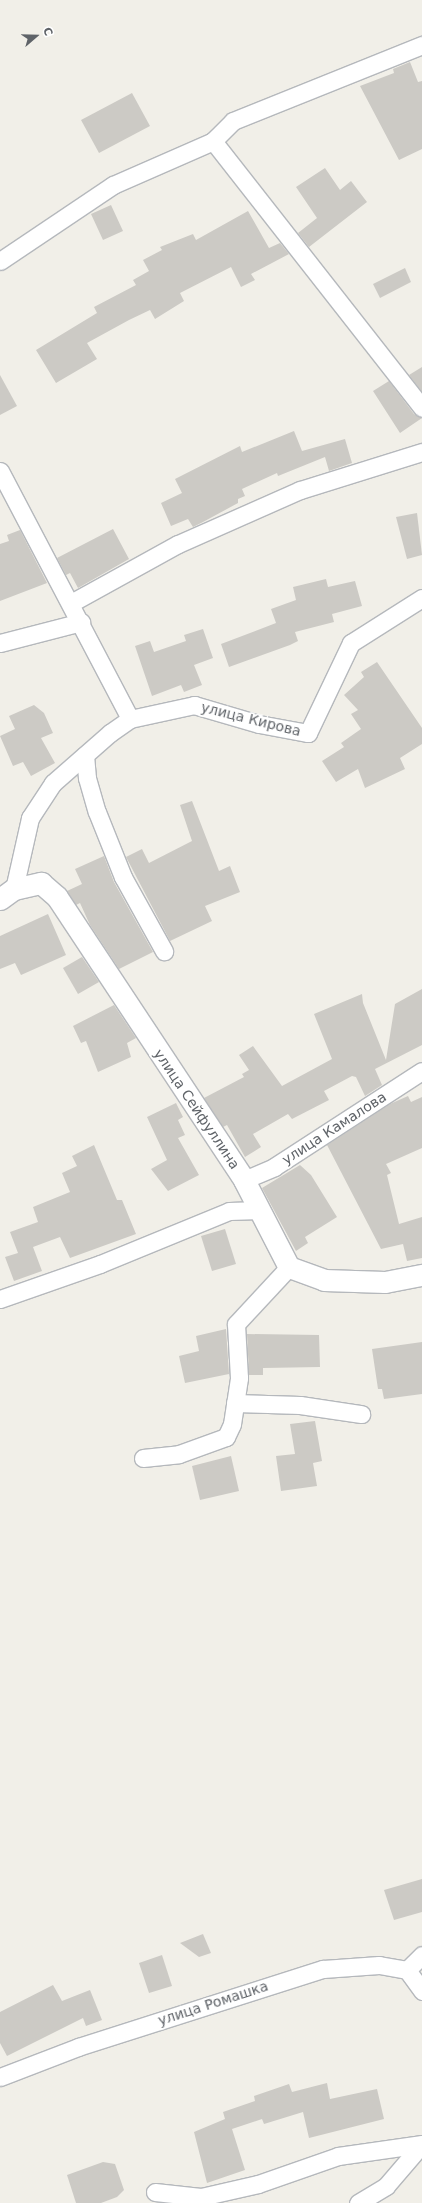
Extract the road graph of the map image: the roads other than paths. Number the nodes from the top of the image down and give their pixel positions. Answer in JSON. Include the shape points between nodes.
{"nodes":[{"id":1,"x":422,"y":45,"type":"edge"},
{"id":2,"x":213,"y":141,"type":"junction"},
{"id":3,"x":0,"y":261,"type":"edge"},
{"id":4,"x":422,"y":408,"type":"edge"},
{"id":5,"x":422,"y":452,"type":"edge"},
{"id":6,"x":0,"y":471,"type":"edge"},
{"id":7,"x":422,"y":598,"type":"edge"},
{"id":8,"x":71,"y":603,"type":"junction"},
{"id":9,"x":81,"y":622,"type":"junction"},
{"id":10,"x":0,"y":643,"type":"edge"},
{"id":11,"x":130,"y":719,"type":"junction"},
{"id":12,"x":85,"y":755,"type":"junction"},
{"id":13,"x":7,"y":894,"type":"edge"},
{"id":14,"x":164,"y":951,"type":"dead end"},
{"id":15,"x":422,"y":1071,"type":"edge"},
{"id":16,"x":244,"y":1180,"type":"junction"},
{"id":17,"x":260,"y":1210,"type":"junction"},
{"id":18,"x":289,"y":1267,"type":"junction"},
{"id":19,"x":422,"y":1275,"type":"edge"},
{"id":20,"x":0,"y":1299,"type":"edge"},
{"id":21,"x":235,"y":1403,"type":"junction"},
{"id":22,"x":361,"y":1414,"type":"dead end"},
{"id":23,"x":143,"y":1458,"type":"dead end"},
{"id":24,"x":422,"y":1955,"type":"edge"},
{"id":25,"x":407,"y":1970,"type":"junction"},
{"id":26,"x":422,"y":1990,"type":"edge"},
{"id":27,"x":0,"y":2077,"type":"edge"},
{"id":28,"x":422,"y":2144,"type":"edge"},
{"id":29,"x":155,"y":2192,"type":"dead end"},
{"id":30,"x":358,"y":2203,"type":"edge"}],
"edges":[{"from":1,"to":2,"type":"street","via":[[233,121]]},
{"from":2,"to":3,"type":"street","via":[[113,185]]},
{"from":2,"to":4,"type":"street"},
{"from":5,"to":8,"type":"street","via":[[300,490],[178,544]]},
{"from":6,"to":8,"type":"street"},
{"from":7,"to":11,"type":"street","name":"улица Кирова","via":[[351,643],[308,733],[259,724],[194,704]]},
{"from":8,"to":9,"type":"street"},
{"from":9,"to":10,"type":"street"},
{"from":9,"to":11,"type":"street"},
{"from":11,"to":12,"type":"street","name":"улица Кирова"},
{"from":12,"to":13,"type":"street","name":"улица Кирова","via":[[53,783],[30,818]]},
{"from":12,"to":14,"type":"street","via":[[87,778],[97,812],[120,870]]},
{"from":13,"to":16,"type":"street","name":"улица Сейфуллина","via":[[42,883],[57,897]]},
{"from":15,"to":16,"type":"street","name":"улица Камалова","via":[[274,1167]]},
{"from":16,"to":17,"type":"street","name":"улица Сейфуллина"},
{"from":17,"to":18,"type":"street","name":"улица Сейфуллина"},
{"from":17,"to":20,"type":"street","via":[[229,1211],[100,1264]]},
{"from":18,"to":19,"type":"street","via":[[324,1280],[385,1282]]},
{"from":18,"to":21,"type":"street","via":[[236,1324],[239,1378]]},
{"from":21,"to":22,"type":"street","via":[[300,1405]]},
{"from":21,"to":23,"type":"street","via":[[232,1424],[226,1437],[179,1454]]},
{"from":24,"to":25,"type":"street"},
{"from":25,"to":26,"type":"street"},
{"from":25,"to":27,"type":"street","name":"улица Ромашка","via":[[379,1965],[322,1969],[78,2047]]},
{"from":28,"to":29,"type":"street","via":[[338,2156],[258,2184],[201,2197]]},
{"from":28,"to":30,"type":"street","via":[[386,2186]]}]}
